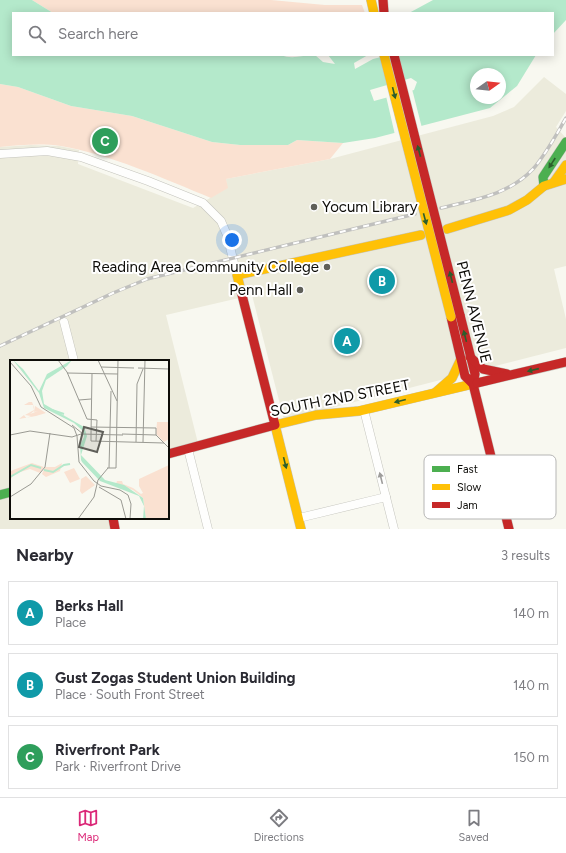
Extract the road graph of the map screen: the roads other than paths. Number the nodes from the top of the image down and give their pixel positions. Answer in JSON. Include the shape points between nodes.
{"nodes":[{"id":1,"x":370,"y":0,"type":"edge"},
{"id":2,"x":382,"y":0,"type":"edge"},
{"id":3,"x":374,"y":12,"type":"edge"},
{"id":4,"x":384,"y":12,"type":"edge"},
{"id":5,"x":384,"y":56,"type":"edge"},
{"id":6,"x":394,"y":56,"type":"edge"},
{"id":7,"x":566,"y":142,"type":"edge"},
{"id":8,"x":0,"y":154,"type":"edge"},
{"id":9,"x":566,"y":165,"type":"edge"},
{"id":10,"x":566,"y":179,"type":"edge"},
{"id":11,"x":554,"y":182,"type":"junction"},
{"id":12,"x":544,"y":186,"type":"junction"},
{"id":13,"x":447,"y":229,"type":"dead end"},
{"id":14,"x":421,"y":235,"type":"dead end"},
{"id":15,"x":237,"y":275,"type":"junction"},
{"id":16,"x":455,"y":316,"type":"junction"},
{"id":17,"x":64,"y":322,"type":"dead end"},
{"id":18,"x":466,"y":358,"type":"junction"},
{"id":19,"x":74,"y":360,"type":"edge"},
{"id":20,"x":566,"y":362,"type":"edge"},
{"id":21,"x":511,"y":375,"type":"junction"},
{"id":22,"x":473,"y":384,"type":"junction"},
{"id":23,"x":436,"y":393,"type":"junction"},
{"id":24,"x":364,"y":410,"type":"junction"},
{"id":25,"x":275,"y":425,"type":"junction"},
{"id":26,"x":188,"y":449,"type":"junction"},
{"id":27,"x":169,"y":454,"type":"edge"},
{"id":28,"x":491,"y":455,"type":"edge"},
{"id":29,"x":10,"y":492,"type":"edge"},
{"id":30,"x":0,"y":495,"type":"edge"},
{"id":31,"x":386,"y":497,"type":"junction"},
{"id":32,"x":299,"y":518,"type":"junction"},
{"id":33,"x":113,"y":519,"type":"edge"},
{"id":34,"x":507,"y":519,"type":"edge"},
{"id":35,"x":115,"y":529,"type":"edge"},
{"id":36,"x":208,"y":529,"type":"edge"},
{"id":37,"x":302,"y":529,"type":"edge"},
{"id":38,"x":394,"y":529,"type":"edge"},
{"id":39,"x":509,"y":529,"type":"edge"}],
"edges":[{"from":1,"to":3,"type":"main road"},
{"from":2,"to":4,"type":"main road"},
{"from":5,"to":16,"type":"main road","name":"PENN AVENUE","one_way":true,"bridge":true},
{"from":16,"to":6,"type":"main road","name":"PENN AVENUE","one_way":true,"bridge":true},
{"from":7,"to":12,"type":"main road","one_way":true,"via":[[543,177]]},
{"from":8,"to":15,"type":"street","via":[[43,151],[77,156],[203,203],[221,221]]},
{"from":9,"to":11,"type":"main road"},
{"from":10,"to":11,"type":"main road"},
{"from":11,"to":12,"type":"main road"},
{"from":12,"to":13,"type":"main road","via":[[509,210]]},
{"from":14,"to":15,"type":"main road"},
{"from":15,"to":25,"type":"main road"},
{"from":16,"to":18,"type":"main road","name":"PENN AVENUE"},
{"from":17,"to":19,"type":"street"},
{"from":18,"to":21,"type":"main road","via":[[483,369]]},
{"from":18,"to":22,"type":"main road","name":"PENN AVENUE","via":[[474,374]]},
{"from":18,"to":23,"type":"main road","via":[[452,378]]},
{"from":20,"to":21,"type":"main road","name":"SOUTH 2ND STREET","one_way":true},
{"from":21,"to":22,"type":"main road","name":"SOUTH 2ND STREET"},
{"from":22,"to":23,"type":"main road","name":"SOUTH 2ND STREET"},
{"from":22,"to":28,"type":"main road","name":"PENN AVENUE"},
{"from":23,"to":24,"type":"main road","name":"SOUTH 2ND STREET","one_way":true},
{"from":24,"to":25,"type":"main road","name":"SOUTH 2ND STREET","via":[[316,414]]},
{"from":31,"to":24,"type":"street","one_way":true},
{"from":25,"to":26,"type":"main road","name":"SOUTH 2ND STREET"},
{"from":25,"to":32,"type":"main road","one_way":true},
{"from":26,"to":27,"type":"main road","name":"SOUTH 2ND STREET"},
{"from":26,"to":36,"type":"street"},
{"from":29,"to":30,"type":"main road"},
{"from":31,"to":32,"type":"street"},
{"from":31,"to":38,"type":"street"},
{"from":32,"to":37,"type":"main road"},
{"from":33,"to":35,"type":"main road"},
{"from":34,"to":39,"type":"main road","name":"PENN AVENUE"}]}
